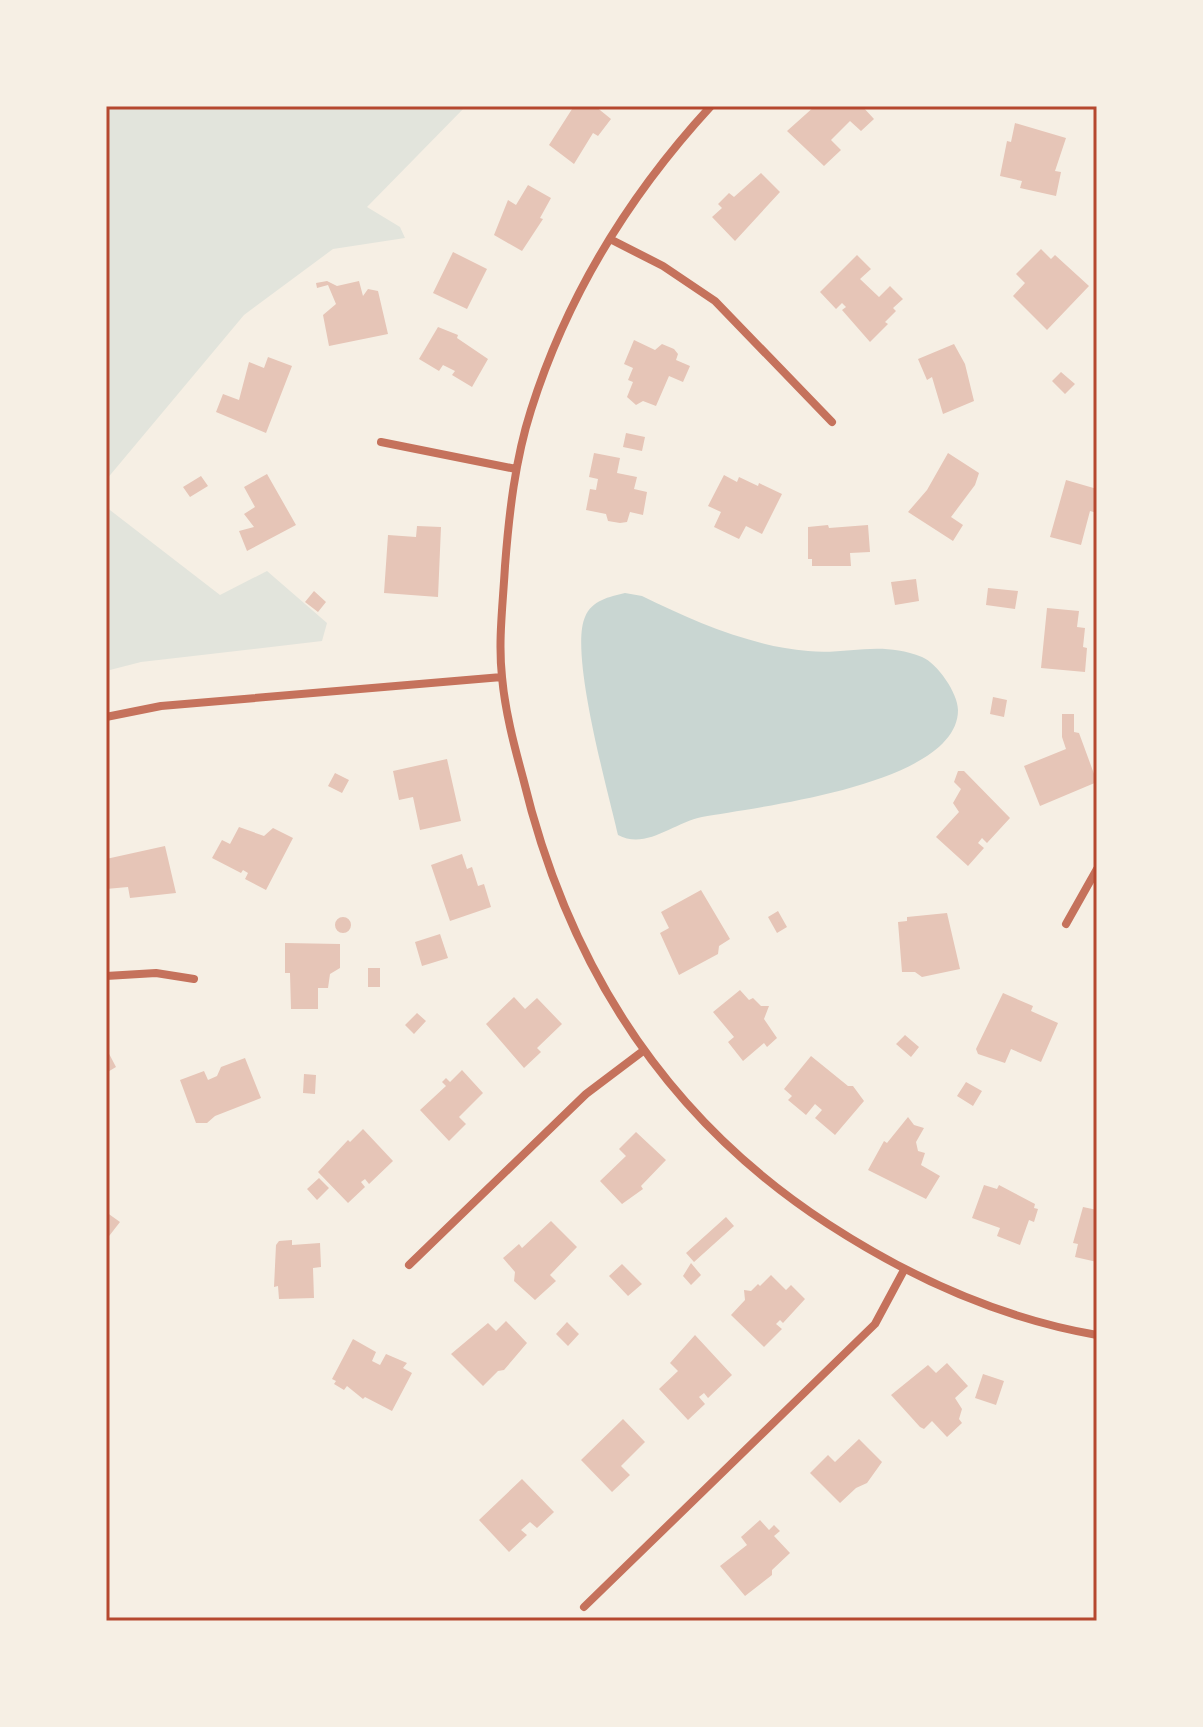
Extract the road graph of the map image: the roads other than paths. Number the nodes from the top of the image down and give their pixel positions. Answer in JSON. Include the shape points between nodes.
{"nodes":[{"id":1,"x":711,"y":106,"type":"edge"},
{"id":2,"x":610,"y":239,"type":"junction"},
{"id":3,"x":832,"y":422,"type":"dead end"},
{"id":4,"x":381,"y":442,"type":"dead end"},
{"id":5,"x":516,"y":469,"type":"junction"},
{"id":6,"x":502,"y":677,"type":"junction"},
{"id":7,"x":106,"y":717,"type":"edge"},
{"id":8,"x":1097,"y":869,"type":"edge"},
{"id":9,"x":1066,"y":924,"type":"dead end"},
{"id":10,"x":106,"y":976,"type":"edge"},
{"id":11,"x":194,"y":979,"type":"dead end"},
{"id":12,"x":643,"y":1051,"type":"junction"},
{"id":13,"x":409,"y":1265,"type":"dead end"},
{"id":14,"x":904,"y":1270,"type":"junction"},
{"id":15,"x":1097,"y":1335,"type":"edge"},
{"id":16,"x":584,"y":1607,"type":"dead end"}],
"edges":[{"from":1,"to":2,"type":"street","via":[[667,154]]},
{"from":2,"to":3,"type":"street","via":[[715,301]]},
{"from":2,"to":5,"type":"street","via":[[564,321]]},
{"from":4,"to":5,"type":"street"},
{"from":5,"to":6,"type":"street","via":[[507,533]]},
{"from":6,"to":7,"type":"street","via":[[161,706]]},
{"from":6,"to":12,"type":"street","via":[[538,841],[563,909],[593,971]]},
{"from":8,"to":9,"type":"street"},
{"from":10,"to":11,"type":"street","via":[[156,973]]},
{"from":12,"to":13,"type":"street","via":[[586,1094]]},
{"from":12,"to":14,"type":"street","via":[[692,1109],[781,1193]]},
{"from":14,"to":15,"type":"street","via":[[1019,1317]]},
{"from":14,"to":16,"type":"street","via":[[875,1324]]}]}
